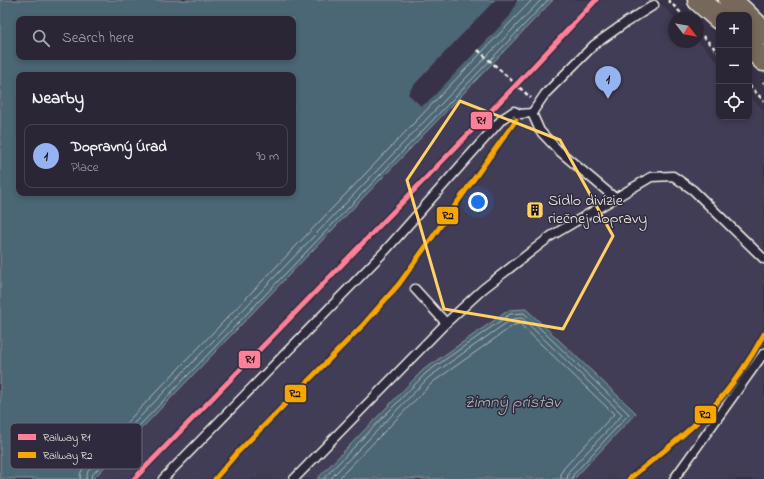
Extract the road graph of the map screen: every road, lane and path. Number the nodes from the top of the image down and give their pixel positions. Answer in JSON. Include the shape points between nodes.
{"nodes":[{"id":1,"x":668,"y":0,"type":"edge"},
{"id":2,"x":699,"y":0,"type":"edge"},
{"id":3,"x":730,"y":0,"type":"edge"},
{"id":4,"x":654,"y":5,"type":"dead end"},
{"id":5,"x":680,"y":12,"type":"edge"},
{"id":6,"x":743,"y":12,"type":"edge"},
{"id":7,"x":716,"y":15,"type":"edge"},
{"id":8,"x":752,"y":21,"type":"edge"},
{"id":9,"x":764,"y":33,"type":"edge"},
{"id":10,"x":704,"y":37,"type":"edge"},
{"id":11,"x":752,"y":48,"type":"edge"},
{"id":12,"x":478,"y":50,"type":"dead end"},
{"id":13,"x":716,"y":50,"type":"edge"},
{"id":14,"x":764,"y":60,"type":"edge"},
{"id":15,"x":752,"y":88,"type":"edge"},
{"id":16,"x":764,"y":101,"type":"edge"},
{"id":17,"x":538,"y":104,"type":"junction"},
{"id":18,"x":532,"y":113,"type":"junction"},
{"id":19,"x":615,"y":198,"type":"junction"},
{"id":20,"x":764,"y":259,"type":"edge"},
{"id":21,"x":415,"y":289,"type":"dead end"},
{"id":22,"x":446,"y":323,"type":"junction"},
{"id":23,"x":764,"y":353,"type":"edge"},
{"id":24,"x":163,"y":479,"type":"edge"},
{"id":25,"x":294,"y":479,"type":"edge"},
{"id":26,"x":674,"y":479,"type":"edge"}],
"edges":[{"from":1,"to":5,"type":"path"},
{"from":2,"to":7,"type":"main road"},
{"from":3,"to":6,"type":"main road"},
{"from":4,"to":17,"type":"lane","via":[[594,45]]},
{"from":8,"to":9,"type":"main road"},
{"from":10,"to":13,"type":"path"},
{"from":11,"to":14,"type":"main road"},
{"from":12,"to":17,"type":"path"},
{"from":15,"to":16,"type":"path"},
{"from":17,"to":18,"type":"lane"},
{"from":18,"to":19,"type":"lane","via":[[540,131],[558,150]]},
{"from":18,"to":24,"type":"lane","via":[[520,114],[514,111],[502,119],[385,251]]},
{"from":19,"to":20,"type":"lane","via":[[651,177],[673,176],[693,190]]},
{"from":19,"to":22,"type":"lane","via":[[551,236],[483,289]]},
{"from":21,"to":22,"type":"lane"},
{"from":22,"to":25,"type":"lane"},
{"from":23,"to":26,"type":"lane"}]}
